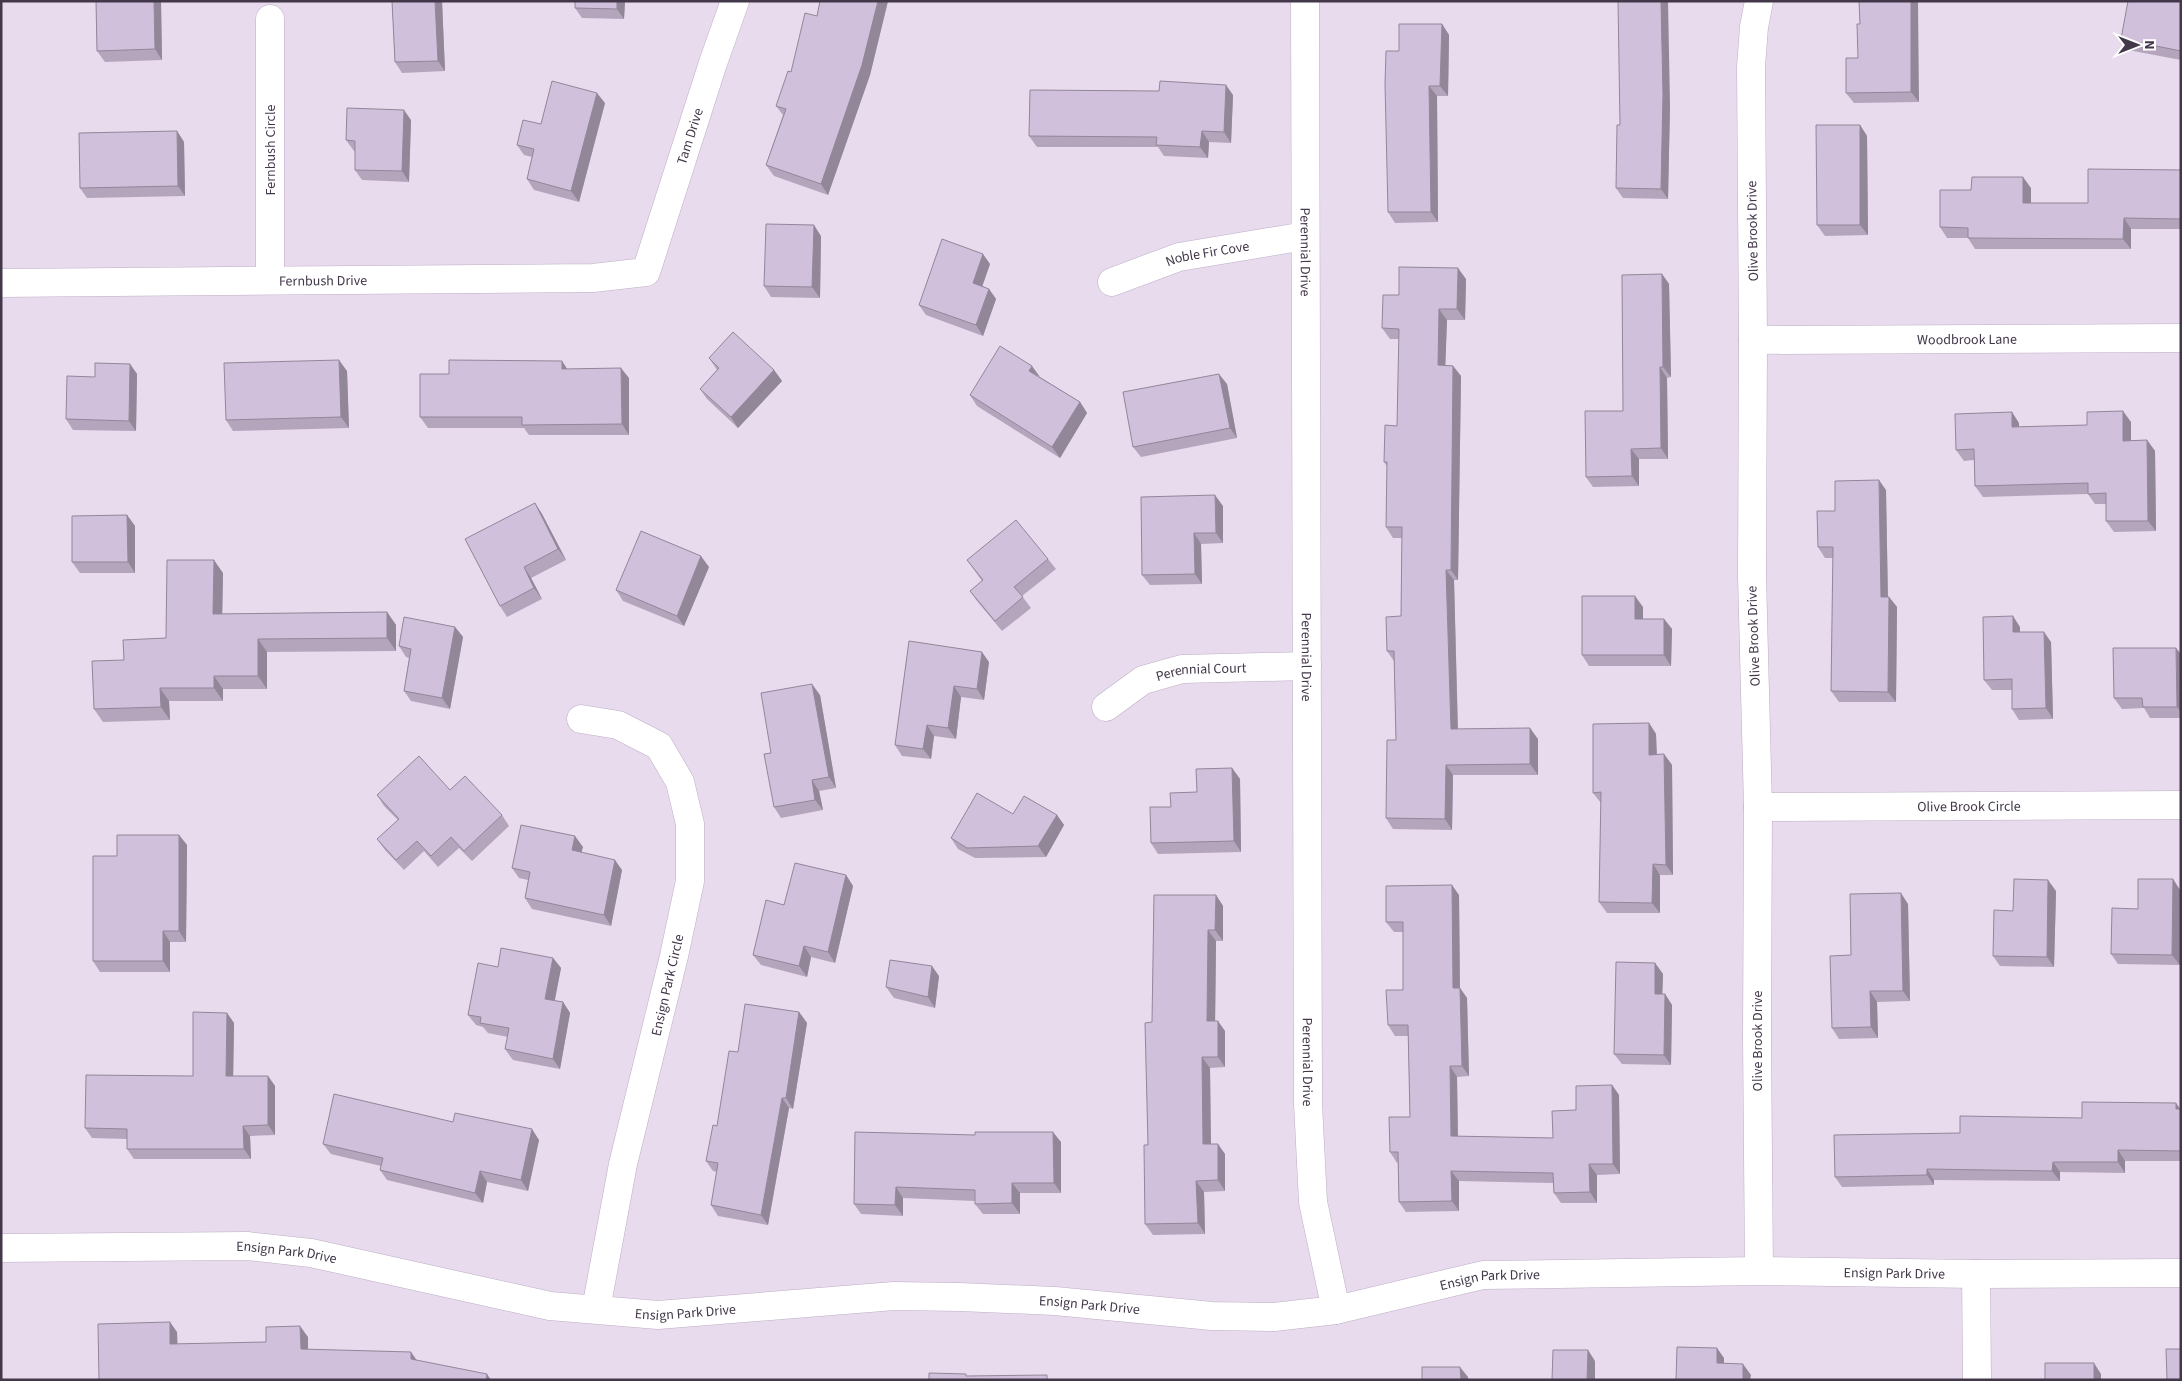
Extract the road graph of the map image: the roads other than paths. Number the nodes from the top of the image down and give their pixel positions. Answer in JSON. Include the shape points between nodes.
{"nodes":[{"id":1,"x":736,"y":1,"type":"edge"},
{"id":2,"x":1305,"y":1,"type":"edge"},
{"id":3,"x":1759,"y":1,"type":"edge"},
{"id":4,"x":270,"y":19,"type":"dead end"},
{"id":5,"x":1305,"y":236,"type":"junction"},
{"id":6,"x":646,"y":272,"type":"joint"},
{"id":7,"x":270,"y":280,"type":"junction"},
{"id":8,"x":1112,"y":282,"type":"dead end"},
{"id":9,"x":1,"y":283,"type":"edge"},
{"id":10,"x":2181,"y":338,"type":"edge"},
{"id":11,"x":1754,"y":340,"type":"junction"},
{"id":12,"x":1307,"y":666,"type":"junction"},
{"id":13,"x":1106,"y":707,"type":"dead end"},
{"id":14,"x":581,"y":719,"type":"dead end"},
{"id":15,"x":2181,"y":805,"type":"edge"},
{"id":16,"x":1758,"y":807,"type":"junction"},
{"id":17,"x":1,"y":1248,"type":"edge"},
{"id":18,"x":1759,"y":1271,"type":"junction"},
{"id":19,"x":2181,"y":1272,"type":"edge"},
{"id":20,"x":1976,"y":1274,"type":"junction"},
{"id":21,"x":596,"y":1309,"type":"junction"},
{"id":22,"x":1336,"y":1310,"type":"junction"},
{"id":23,"x":1977,"y":1380,"type":"edge"}],
"edges":[{"from":1,"to":6,"type":"street","name":"Tam Drive"},
{"from":2,"to":5,"type":"street","name":"Perennial Drive"},
{"from":3,"to":11,"type":"street","name":"Olive Brook Drive","via":[[1751,67]]},
{"from":4,"to":7,"type":"street","name":"Fernbush Circle"},
{"from":5,"to":8,"type":"street","name":"Noble Fir Cove","via":[[1179,257]]},
{"from":5,"to":12,"type":"street","name":"Perennial Drive"},
{"from":6,"to":7,"type":"street","name":"Fernbush Drive","via":[[594,278]]},
{"from":7,"to":9,"type":"street","name":"Fernbush Drive"},
{"from":10,"to":11,"type":"street","name":"Woodbrook Lane"},
{"from":11,"to":16,"type":"street","name":"Olive Brook Drive","via":[[1752,576]]},
{"from":12,"to":13,"type":"street","name":"Perennial Court","via":[[1182,669],[1143,680]]},
{"from":12,"to":22,"type":"street","name":"Perennial Drive","via":[[1308,1104],[1313,1202]]},
{"from":14,"to":21,"type":"street","name":"Ensign Park Circle","via":[[618,725],[659,746],[680,782],[690,824],[690,881],[623,1164]]},
{"from":15,"to":16,"type":"street","name":"Olive Brook Circle"},
{"from":16,"to":18,"type":"street","name":"Olive Brook Drive"},
{"from":17,"to":21,"type":"street","name":"Ensign Park Drive","via":[[247,1246],[311,1253],[550,1306]]},
{"from":18,"to":20,"type":"street","name":"Ensign Park Drive"},
{"from":18,"to":22,"type":"street","name":"Ensign Park Drive","via":[[1483,1275]]},
{"from":19,"to":20,"type":"street","name":"Ensign Park Drive"},
{"from":20,"to":23,"type":"street"},
{"from":21,"to":22,"type":"street","name":"Ensign Park Drive","via":[[658,1315],[894,1296],[1055,1301],[1212,1316],[1274,1317]]}]}
